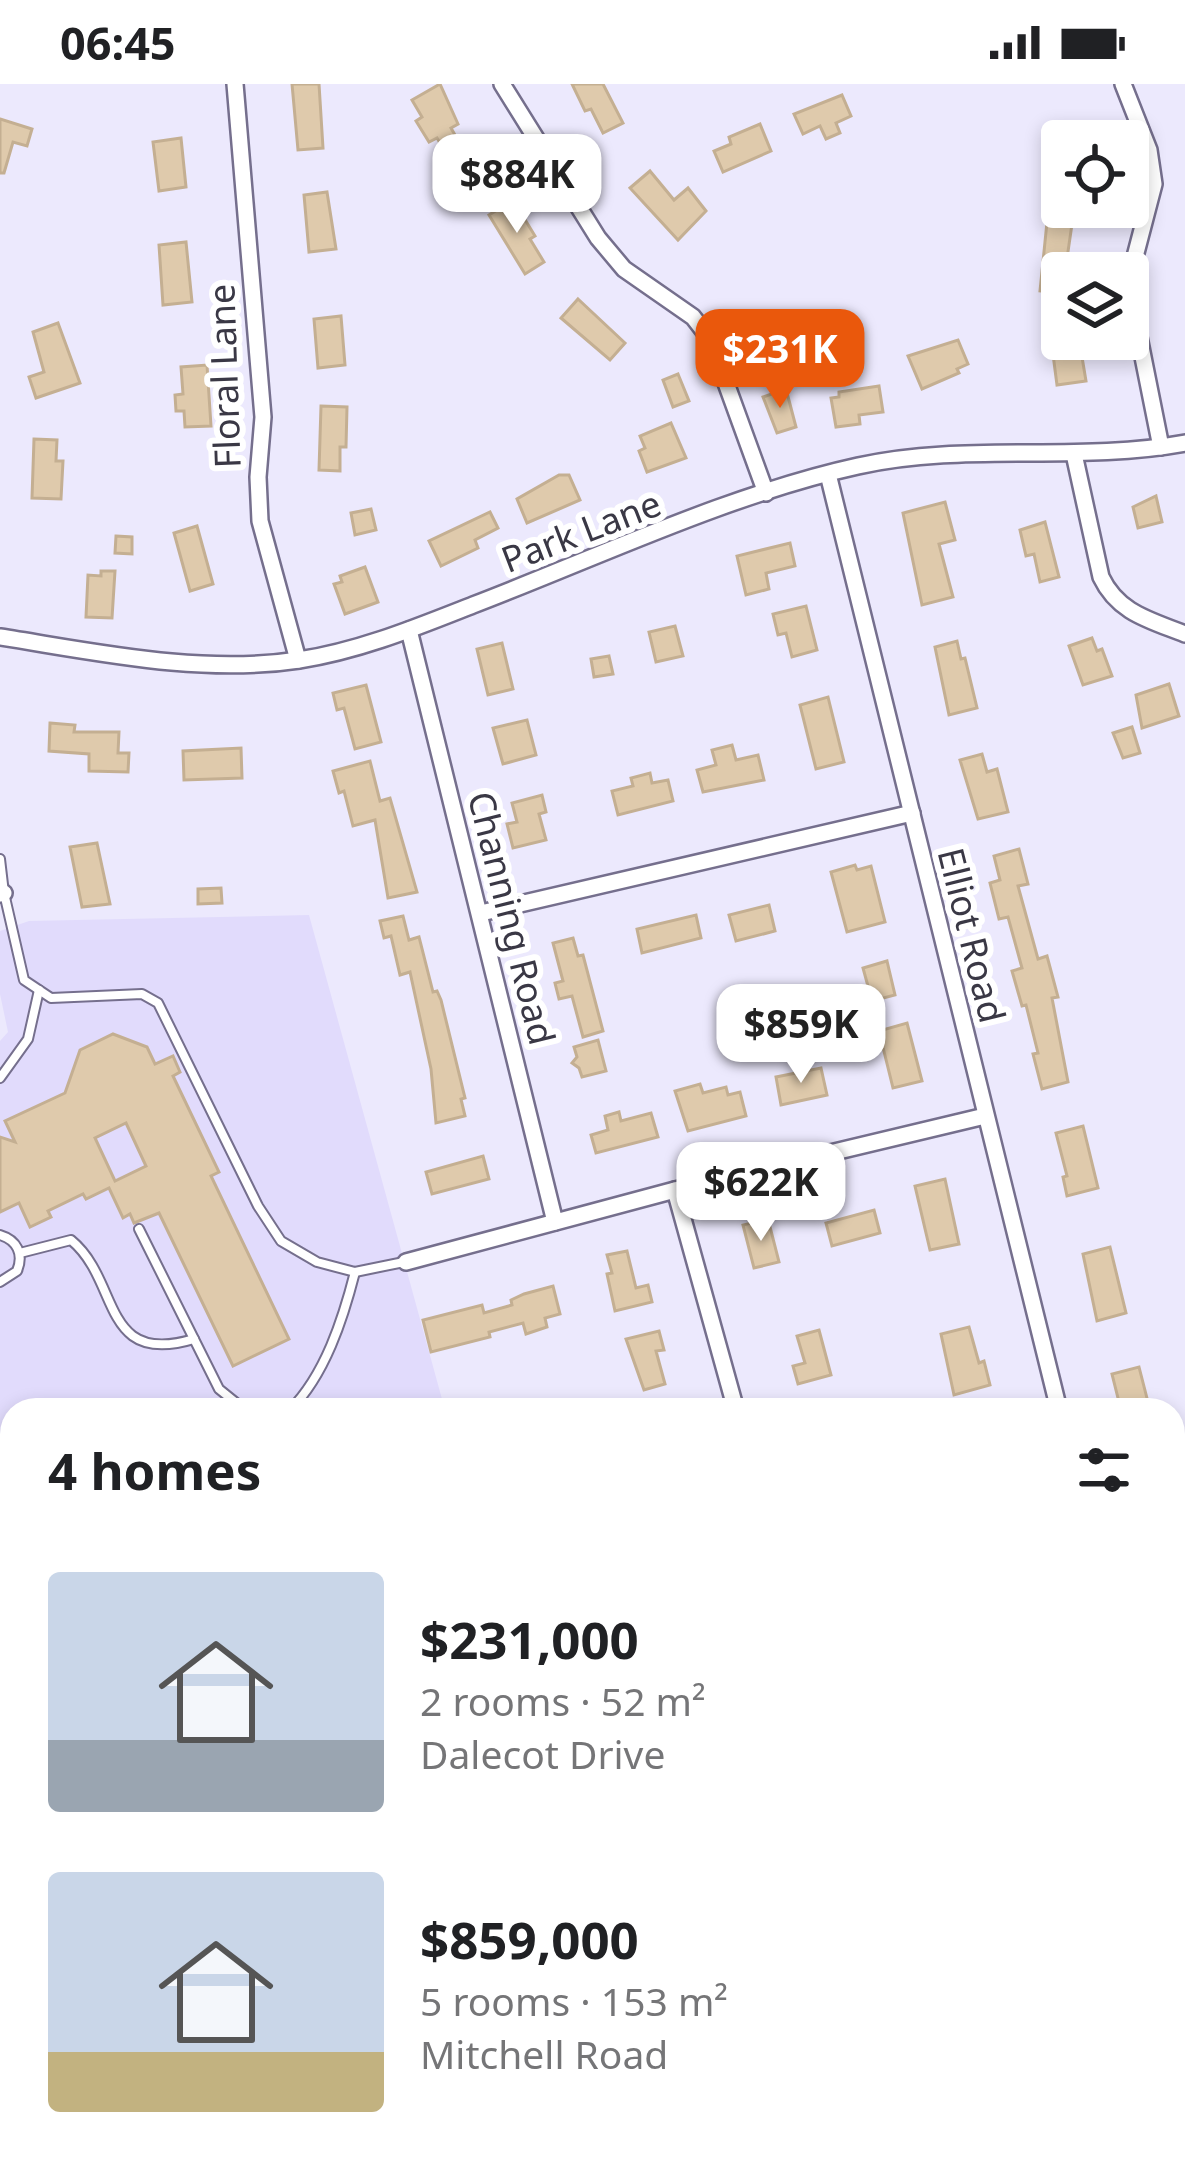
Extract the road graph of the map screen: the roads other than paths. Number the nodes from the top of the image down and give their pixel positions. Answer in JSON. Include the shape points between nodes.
{"nodes":[{"id":1,"x":235,"y":84,"type":"edge"},
{"id":2,"x":502,"y":84,"type":"edge"},
{"id":3,"x":1123,"y":84,"type":"edge"},
{"id":4,"x":1185,"y":443,"type":"edge"},
{"id":5,"x":1161,"y":447,"type":"junction"},
{"id":6,"x":1074,"y":454,"type":"junction"},
{"id":7,"x":828,"y":474,"type":"junction"},
{"id":8,"x":766,"y":493,"type":"junction"},
{"id":9,"x":409,"y":630,"type":"junction"},
{"id":10,"x":1185,"y":634,"type":"edge"},
{"id":11,"x":0,"y":637,"type":"edge"},
{"id":12,"x":298,"y":660,"type":"junction"},
{"id":13,"x":912,"y":813,"type":"junction"},
{"id":14,"x":0,"y":859,"type":"edge"},
{"id":15,"x":2,"y":894,"type":"edge"},
{"id":16,"x":481,"y":913,"type":"junction"},
{"id":17,"x":39,"y":990,"type":"junction"},
{"id":18,"x":0,"y":1078,"type":"edge"},
{"id":19,"x":985,"y":1115,"type":"junction"},
{"id":20,"x":675,"y":1190,"type":"junction"},
{"id":21,"x":555,"y":1222,"type":"junction"},
{"id":22,"x":139,"y":1229,"type":"dead end"},
{"id":23,"x":0,"y":1234,"type":"edge"},
{"id":24,"x":20,"y":1253,"type":"junction"},
{"id":25,"x":406,"y":1262,"type":"joint"},
{"id":26,"x":355,"y":1272,"type":"junction"},
{"id":27,"x":0,"y":1282,"type":"edge"},
{"id":28,"x":194,"y":1339,"type":"junction"},
{"id":29,"x":230,"y":1398,"type":"edge"},
{"id":30,"x":302,"y":1398,"type":"edge"},
{"id":31,"x":733,"y":1398,"type":"edge"},
{"id":32,"x":1056,"y":1398,"type":"edge"}],
"edges":[{"from":1,"to":12,"type":"street","name":"Floral Lane","via":[[263,417],[260,521]]},
{"from":2,"to":8,"type":"street","via":[[598,238],[710,339]]},
{"from":3,"to":5,"type":"street","via":[[1154,184],[1131,272]]},
{"from":4,"to":5,"type":"street","name":"Park Lane"},
{"from":5,"to":6,"type":"street","name":"Park Lane"},
{"from":6,"to":7,"type":"street","name":"Park Lane","via":[[902,459]]},
{"from":6,"to":10,"type":"street","via":[[1108,592],[1127,610]]},
{"from":7,"to":8,"type":"street","name":"Park Lane"},
{"from":7,"to":13,"type":"street","name":"Elliot Road"},
{"from":8,"to":9,"type":"street","name":"Park Lane"},
{"from":9,"to":12,"type":"street","name":"Park Lane"},
{"from":9,"to":16,"type":"street","name":"Channing Road"},
{"from":11,"to":12,"type":"street","name":"Park Lane","via":[[170,661]]},
{"from":13,"to":16,"type":"street"},
{"from":13,"to":19,"type":"street","name":"Elliot Road"},
{"from":14,"to":15,"type":"lane"},
{"from":15,"to":17,"type":"lane","via":[[24,980]]},
{"from":16,"to":21,"type":"street","name":"Channing Road"},
{"from":17,"to":18,"type":"lane","via":[[28,1039]]},
{"from":17,"to":26,"type":"lane","via":[[51,998],[142,994],[158,1003],[281,1241]]},
{"from":19,"to":20,"type":"street"},
{"from":19,"to":32,"type":"street","name":"Elliot Road"},
{"from":20,"to":21,"type":"street"},
{"from":20,"to":31,"type":"street"},
{"from":21,"to":25,"type":"street"},
{"from":22,"to":28,"type":"lane"},
{"from":23,"to":24,"type":"lane"},
{"from":24,"to":27,"type":"lane","via":[[16,1271]]},
{"from":24,"to":28,"type":"lane","via":[[71,1240],[134,1336],[164,1348]]},
{"from":25,"to":26,"type":"lane"},
{"from":26,"to":30,"type":"lane","via":[[344,1314]]},
{"from":28,"to":29,"type":"lane"}]}
